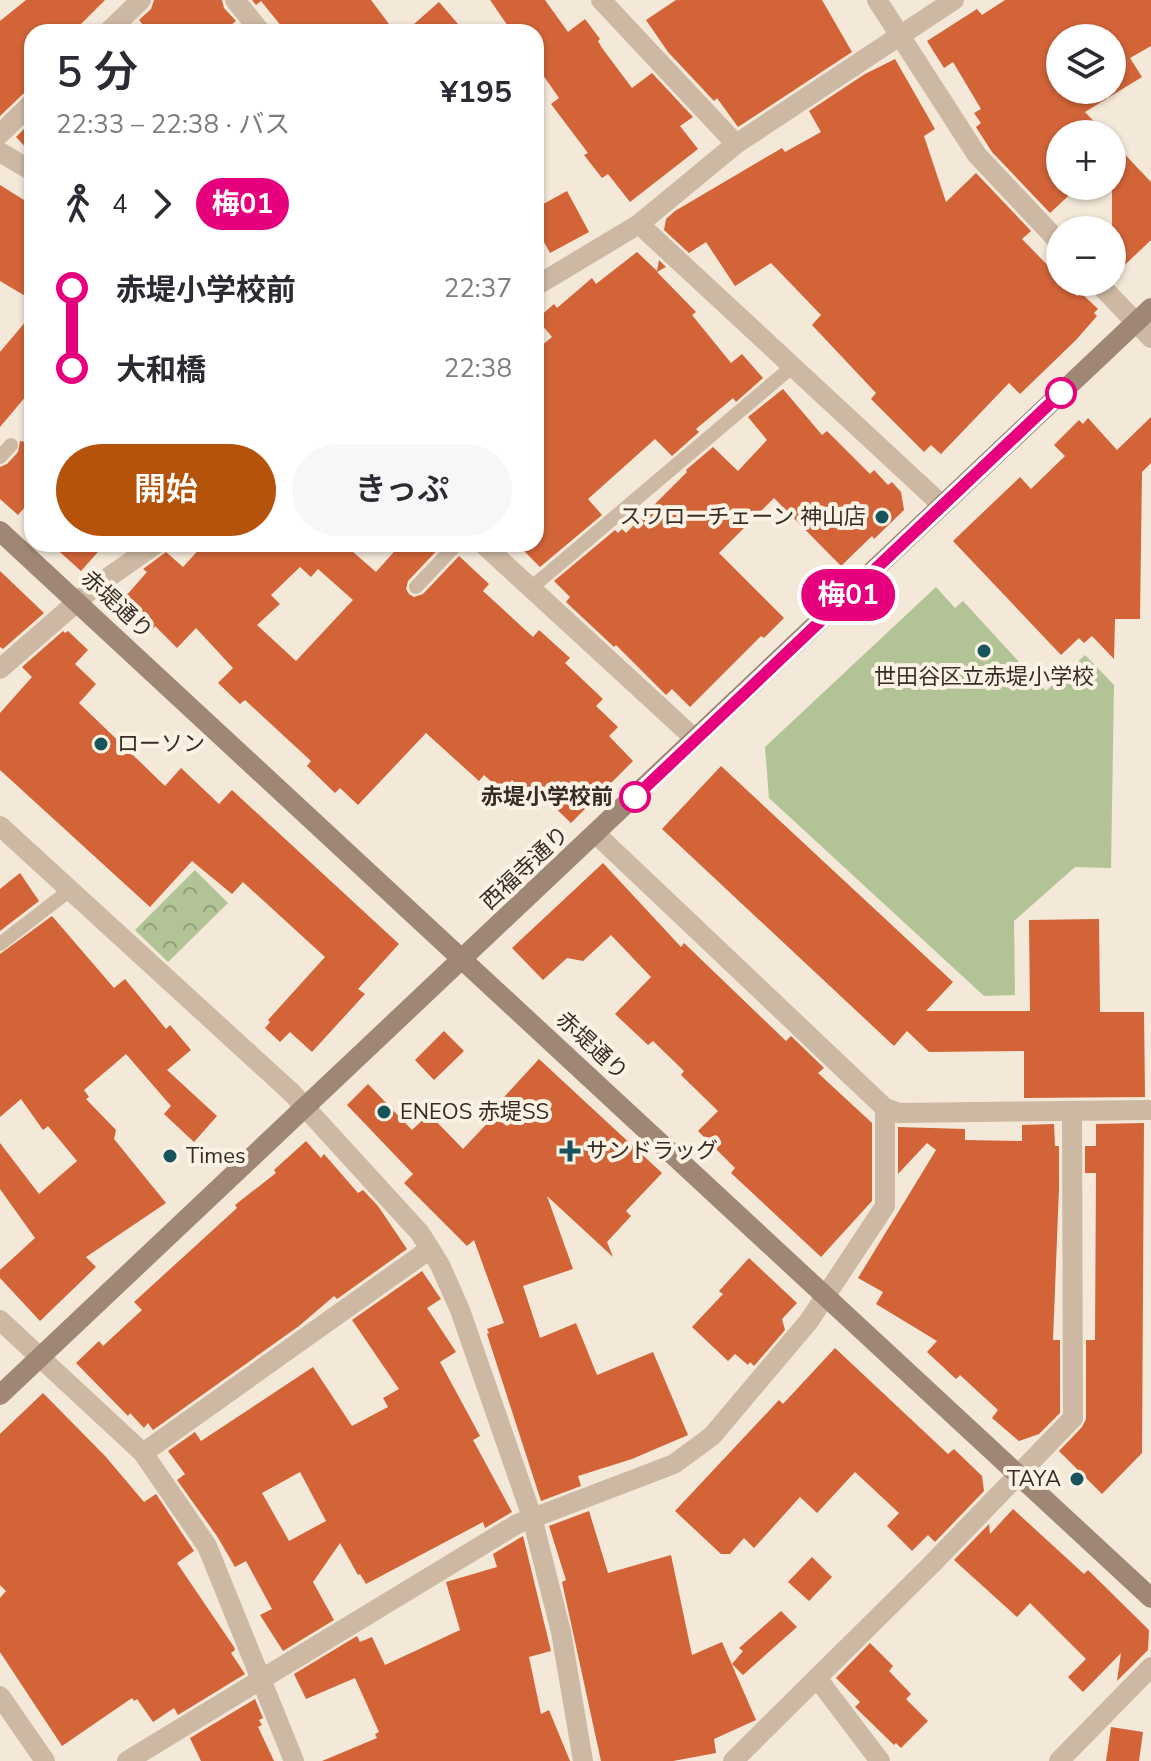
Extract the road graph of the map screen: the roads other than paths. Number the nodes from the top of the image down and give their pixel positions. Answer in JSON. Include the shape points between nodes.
{"nodes":[{"id":1,"x":141,"y":0,"type":"edge"},
{"id":2,"x":235,"y":0,"type":"edge"},
{"id":3,"x":601,"y":0,"type":"edge"},
{"id":4,"x":877,"y":0,"type":"edge"},
{"id":5,"x":954,"y":0,"type":"edge"},
{"id":6,"x":116,"y":24,"type":"edge"},
{"id":7,"x":254,"y":24,"type":"edge"},
{"id":8,"x":898,"y":36,"type":"junction"},
{"id":9,"x":24,"y":111,"type":"edge"},
{"id":10,"x":0,"y":134,"type":"edge"},
{"id":11,"x":736,"y":144,"type":"junction"},
{"id":12,"x":0,"y":152,"type":"edge"},
{"id":13,"x":24,"y":166,"type":"edge"},
{"id":14,"x":639,"y":224,"type":"junction"},
{"id":15,"x":1046,"y":228,"type":"edge"},
{"id":16,"x":544,"y":281,"type":"edge"},
{"id":17,"x":1110,"y":296,"type":"edge"},
{"id":18,"x":1151,"y":308,"type":"edge"},
{"id":19,"x":1135,"y":323,"type":"junction"},
{"id":20,"x":1151,"y":338,"type":"edge"},
{"id":21,"x":793,"y":366,"type":"junction"},
{"id":22,"x":11,"y":445,"type":"dead end"},
{"id":23,"x":0,"y":457,"type":"edge"},
{"id":24,"x":942,"y":505,"type":"junction"},
{"id":25,"x":0,"y":531,"type":"edge"},
{"id":26,"x":145,"y":552,"type":"edge"},
{"id":27,"x":449,"y":552,"type":"edge"},
{"id":28,"x":492,"y":552,"type":"edge"},
{"id":29,"x":416,"y":587,"type":"dead end"},
{"id":30,"x":531,"y":588,"type":"junction"},
{"id":31,"x":78,"y":602,"type":"junction"},
{"id":32,"x":0,"y":669,"type":"edge"},
{"id":33,"x":695,"y":739,"type":"junction"},
{"id":34,"x":0,"y":826,"type":"edge"},
{"id":35,"x":596,"y":834,"type":"junction"},
{"id":36,"x":70,"y":890,"type":"junction"},
{"id":37,"x":0,"y":944,"type":"edge"},
{"id":38,"x":463,"y":960,"type":"junction"},
{"id":39,"x":306,"y":1108,"type":"junction"},
{"id":40,"x":885,"y":1108,"type":"junction"},
{"id":41,"x":1151,"y":1110,"type":"edge"},
{"id":42,"x":1072,"y":1111,"type":"junction"},
{"id":43,"x":430,"y":1249,"type":"junction"},
{"id":44,"x":828,"y":1296,"type":"junction"},
{"id":45,"x":0,"y":1320,"type":"edge"},
{"id":46,"x":40,"y":1357,"type":"junction"},
{"id":47,"x":0,"y":1395,"type":"edge"},
{"id":48,"x":143,"y":1453,"type":"junction"},
{"id":49,"x":1018,"y":1476,"type":"junction"},
{"id":50,"x":532,"y":1517,"type":"junction"},
{"id":51,"x":1151,"y":1598,"type":"edge"},
{"id":52,"x":1151,"y":1667,"type":"edge"},
{"id":53,"x":817,"y":1678,"type":"junction"},
{"id":54,"x":261,"y":1679,"type":"junction"},
{"id":55,"x":0,"y":1696,"type":"edge"},
{"id":56,"x":45,"y":1761,"type":"edge"},
{"id":57,"x":127,"y":1761,"type":"edge"},
{"id":58,"x":294,"y":1761,"type":"edge"},
{"id":59,"x":583,"y":1761,"type":"edge"},
{"id":60,"x":733,"y":1761,"type":"edge"},
{"id":61,"x":880,"y":1761,"type":"edge"},
{"id":62,"x":1059,"y":1761,"type":"edge"}],
"edges":[{"from":1,"to":6,"type":"street"},
{"from":2,"to":7,"type":"street"},
{"from":3,"to":11,"type":"street"},
{"from":4,"to":8,"type":"street"},
{"from":5,"to":8,"type":"street"},
{"from":8,"to":11,"type":"street"},
{"from":8,"to":15,"type":"street","via":[[977,155]]},
{"from":9,"to":10,"type":"street"},
{"from":11,"to":14,"type":"street"},
{"from":12,"to":13,"type":"street"},
{"from":14,"to":16,"type":"street"},
{"from":14,"to":21,"type":"street"},
{"from":17,"to":19,"type":"street"},
{"from":18,"to":19,"type":"street","name":"西福寺通り"},
{"from":19,"to":20,"type":"street"},
{"from":19,"to":24,"type":"street","name":"西福寺通り"},
{"from":21,"to":24,"type":"street"},
{"from":21,"to":30,"type":"lane"},
{"from":22,"to":23,"type":"lane"},
{"from":24,"to":33,"type":"street","name":"西福寺通り"},
{"from":25,"to":31,"type":"street","name":"赤堤通り"},
{"from":26,"to":31,"type":"street"},
{"from":27,"to":29,"type":"lane"},
{"from":28,"to":30,"type":"street"},
{"from":30,"to":33,"type":"street"},
{"from":31,"to":32,"type":"street"},
{"from":31,"to":38,"type":"street","name":"赤堤通り"},
{"from":33,"to":35,"type":"street","name":"西福寺通り"},
{"from":34,"to":36,"type":"street"},
{"from":35,"to":38,"type":"street","name":"西福寺通り"},
{"from":35,"to":40,"type":"street"},
{"from":36,"to":37,"type":"lane"},
{"from":36,"to":39,"type":"street"},
{"from":38,"to":39,"type":"street","name":"西福寺通り"},
{"from":38,"to":44,"type":"street","name":"赤堤通り"},
{"from":39,"to":43,"type":"street"},
{"from":39,"to":46,"type":"street","name":"西福寺通り"},
{"from":40,"to":42,"type":"street","via":[[899,1113]]},
{"from":40,"to":44,"type":"street","via":[[885,1206]]},
{"from":41,"to":42,"type":"street"},
{"from":42,"to":49,"type":"street","via":[[1073,1418]]},
{"from":43,"to":48,"type":"street"},
{"from":43,"to":50,"type":"street","via":[[460,1310]]},
{"from":44,"to":49,"type":"street","name":"赤堤通り"},
{"from":44,"to":50,"type":"street","via":[[712,1436],[674,1464]]},
{"from":45,"to":46,"type":"street"},
{"from":46,"to":47,"type":"street","name":"西福寺通り"},
{"from":46,"to":48,"type":"street"},
{"from":48,"to":54,"type":"street","via":[[207,1546]]},
{"from":49,"to":51,"type":"street","name":"赤堤通り"},
{"from":49,"to":53,"type":"street"},
{"from":50,"to":54,"type":"street"},
{"from":50,"to":59,"type":"street","via":[[561,1632]]},
{"from":52,"to":62,"type":"street"},
{"from":53,"to":60,"type":"street"},
{"from":53,"to":61,"type":"street"},
{"from":54,"to":57,"type":"street"},
{"from":54,"to":58,"type":"street"},
{"from":55,"to":56,"type":"street"}]}
